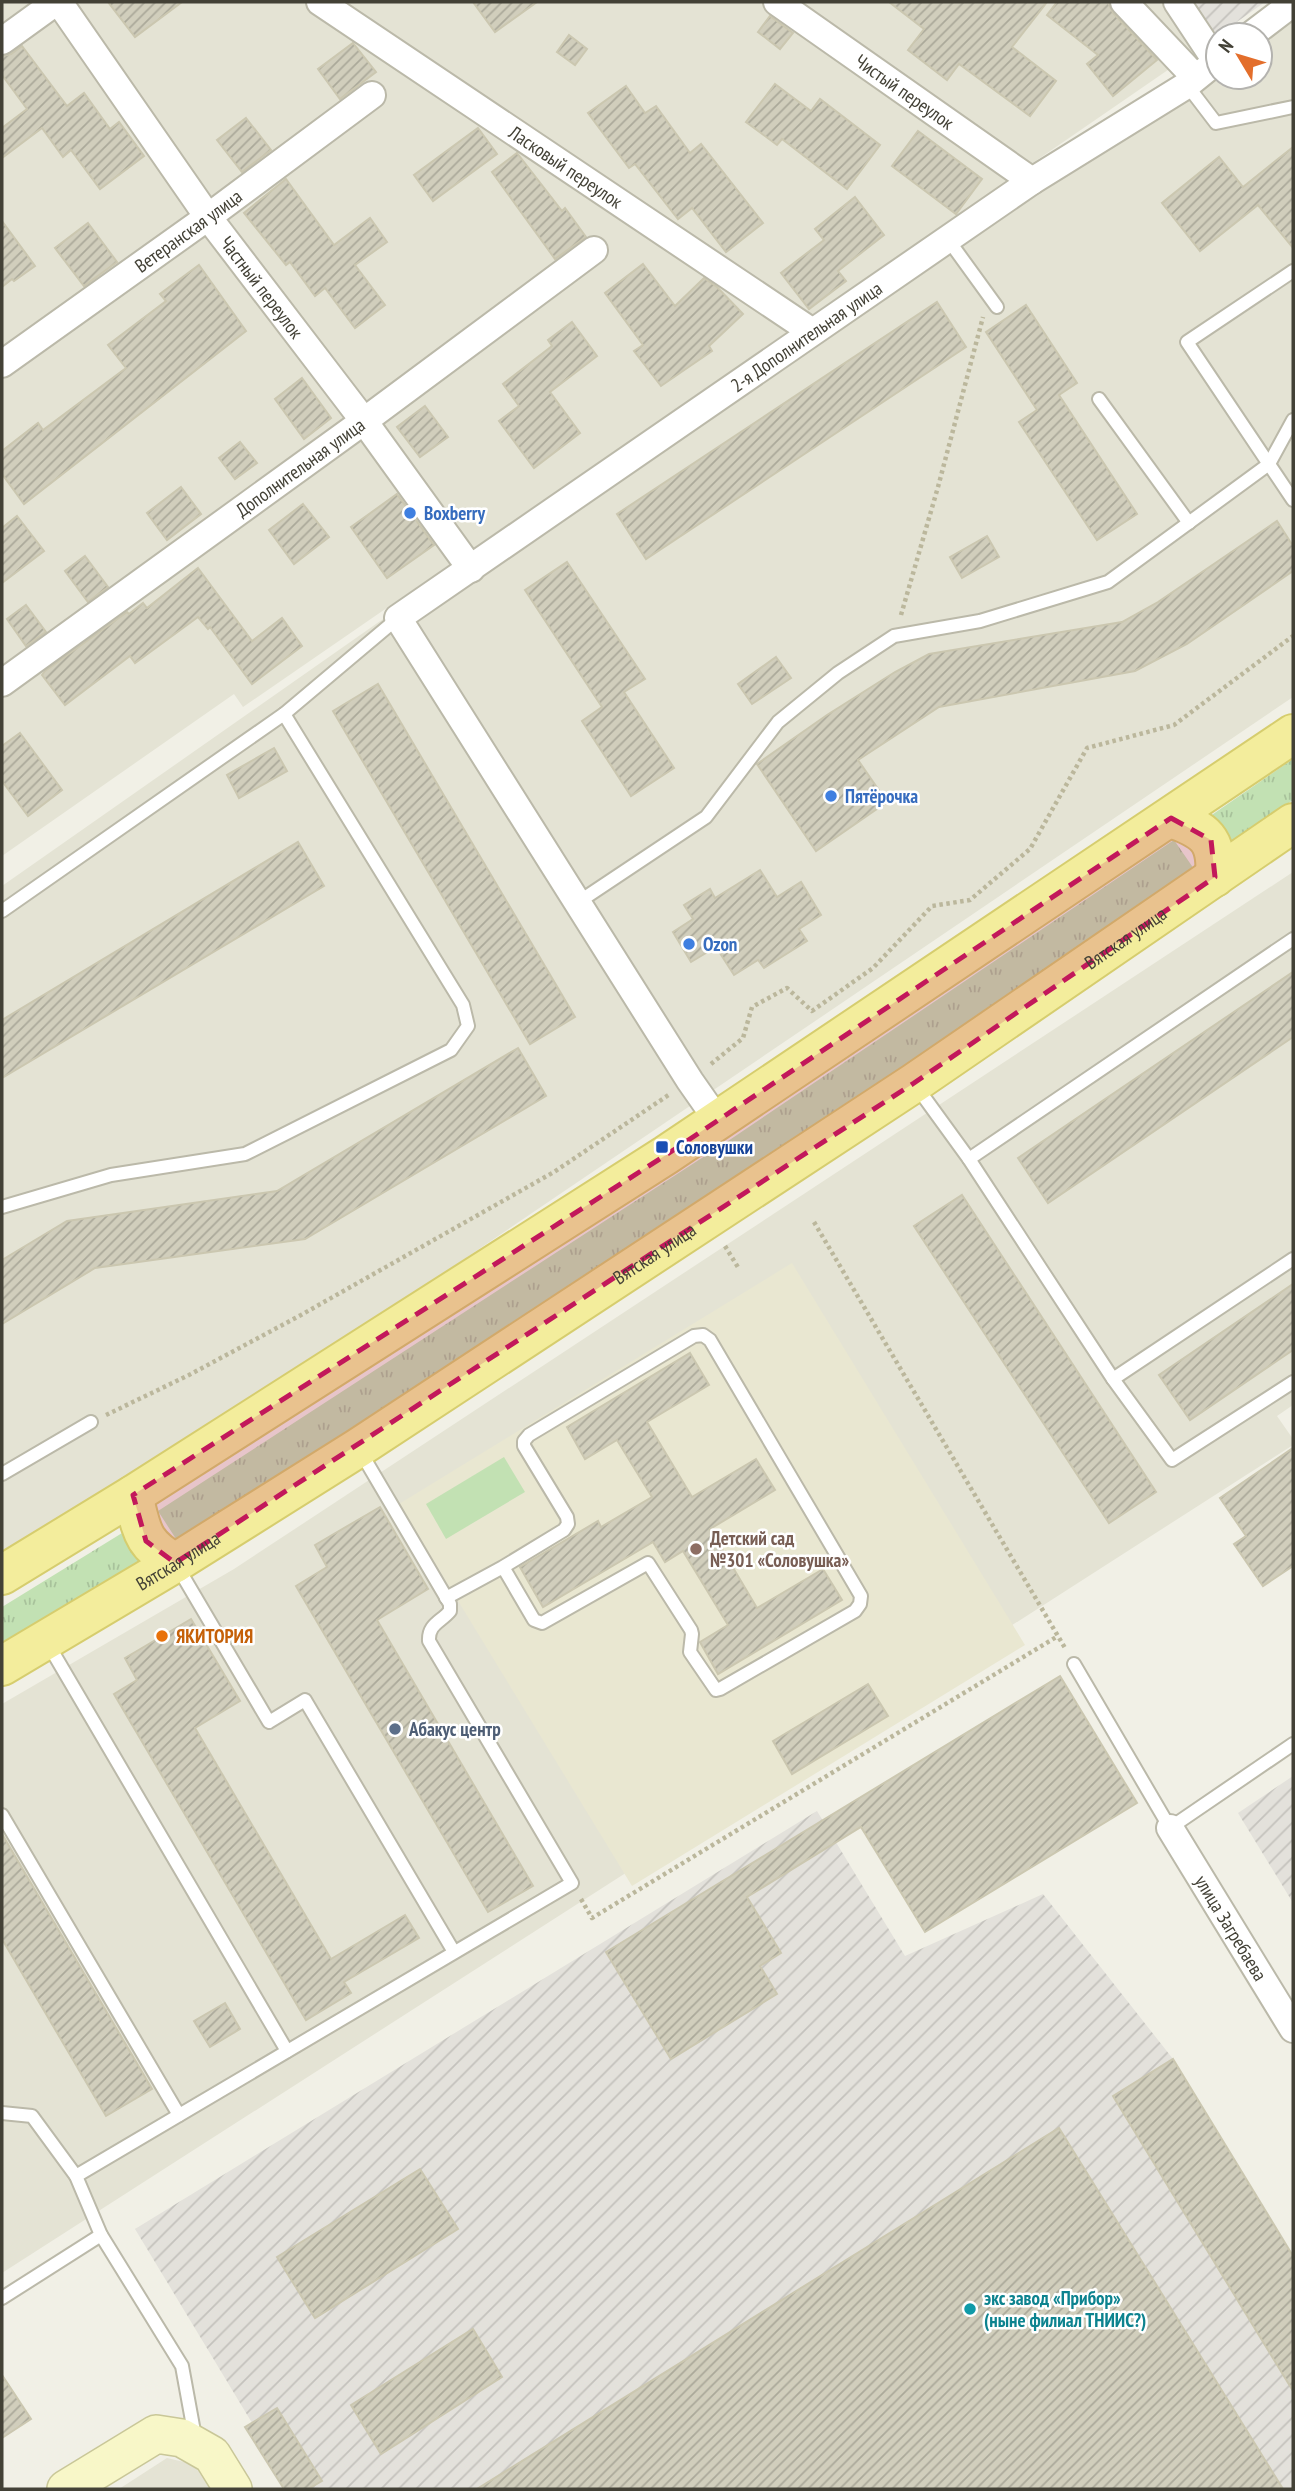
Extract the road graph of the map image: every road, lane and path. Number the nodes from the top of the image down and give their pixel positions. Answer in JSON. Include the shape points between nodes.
{"nodes":[{"id":1,"x":58,"y":2,"type":"edge"},
{"id":2,"x":320,"y":2,"type":"edge"},
{"id":3,"x":777,"y":2,"type":"edge"},
{"id":4,"x":1124,"y":2,"type":"edge"},
{"id":5,"x":1177,"y":2,"type":"edge"},
{"id":6,"x":1293,"y":3,"type":"edge"},
{"id":7,"x":1269,"y":21,"type":"edge"},
{"id":8,"x":2,"y":41,"type":"edge"},
{"id":9,"x":1204,"y":42,"type":"edge"},
{"id":10,"x":1204,"y":71,"type":"edge"},
{"id":11,"x":1191,"y":81,"type":"junction"},
{"id":12,"x":372,"y":95,"type":"dead end"},
{"id":13,"x":1293,"y":107,"type":"edge"},
{"id":14,"x":1032,"y":181,"type":"junction"},
{"id":15,"x":208,"y":217,"type":"junction"},
{"id":16,"x":947,"y":238,"type":"junction"},
{"id":17,"x":594,"y":250,"type":"dead end"},
{"id":18,"x":1293,"y":271,"type":"edge"},
{"id":19,"x":989,"y":296,"type":"junction"},
{"id":20,"x":997,"y":307,"type":"dead end"},
{"id":21,"x":811,"y":331,"type":"junction"},
{"id":22,"x":2,"y":364,"type":"edge"},
{"id":23,"x":1098,"y":399,"type":"dead end"},
{"id":24,"x":1293,"y":419,"type":"edge"},
{"id":25,"x":364,"y":421,"type":"junction"},
{"id":26,"x":1269,"y":464,"type":"junction"},
{"id":27,"x":1293,"y":500,"type":"edge"},
{"id":28,"x":1189,"y":523,"type":"junction"},
{"id":29,"x":471,"y":569,"type":"junction"},
{"id":30,"x":398,"y":618,"type":"junction"},
{"id":31,"x":894,"y":636,"type":"junction"},
{"id":32,"x":1293,"y":636,"type":"edge"},
{"id":33,"x":2,"y":683,"type":"edge"},
{"id":34,"x":284,"y":715,"type":"junction"},
{"id":35,"x":1293,"y":734,"type":"edge"},
{"id":36,"x":1171,"y":818,"type":"junction"},
{"id":37,"x":1293,"y":823,"type":"edge"},
{"id":38,"x":1215,"y":877,"type":"junction"},
{"id":39,"x":578,"y":903,"type":"junction"},
{"id":40,"x":2,"y":911,"type":"edge"},
{"id":41,"x":1293,"y":939,"type":"edge"},
{"id":42,"x":690,"y":1081,"type":"junction"},
{"id":43,"x":914,"y":1083,"type":"junction"},
{"id":44,"x":718,"y":1121,"type":"junction"},
{"id":45,"x":969,"y":1159,"type":"junction"},
{"id":46,"x":2,"y":1207,"type":"edge"},
{"id":47,"x":814,"y":1222,"type":"dead end"},
{"id":48,"x":719,"y":1237,"type":"dead end"},
{"id":49,"x":1293,"y":1259,"type":"edge"},
{"id":50,"x":739,"y":1269,"type":"dead end"},
{"id":51,"x":1114,"y":1378,"type":"junction"},
{"id":52,"x":1293,"y":1382,"type":"edge"},
{"id":53,"x":91,"y":1422,"type":"joint"},
{"id":54,"x":358,"y":1448,"type":"junction"},
{"id":55,"x":2,"y":1474,"type":"edge"},
{"id":56,"x":133,"y":1496,"type":"junction"},
{"id":57,"x":175,"y":1563,"type":"junction"},
{"id":58,"x":503,"y":1567,"type":"junction"},
{"id":59,"x":2,"y":1575,"type":"edge"},
{"id":60,"x":446,"y":1598,"type":"junction"},
{"id":61,"x":1058,"y":1636,"type":"junction"},
{"id":62,"x":45,"y":1640,"type":"junction"},
{"id":63,"x":1074,"y":1664,"type":"joint"},
{"id":64,"x":2,"y":1666,"type":"edge"},
{"id":65,"x":1293,"y":1744,"type":"edge"},
{"id":66,"x":2,"y":1815,"type":"edge"},
{"id":67,"x":1170,"y":1828,"type":"junction"},
{"id":68,"x":572,"y":1883,"type":"junction"},
{"id":69,"x":454,"y":1952,"type":"junction"},
{"id":70,"x":1293,"y":2029,"type":"edge"},
{"id":71,"x":287,"y":2051,"type":"junction"},
{"id":72,"x":2,"y":2113,"type":"edge"},
{"id":73,"x":179,"y":2115,"type":"junction"},
{"id":74,"x":76,"y":2176,"type":"junction"},
{"id":75,"x":102,"y":2235,"type":"junction"},
{"id":76,"x":2,"y":2298,"type":"edge"},
{"id":77,"x":197,"y":2446,"type":"junction"},
{"id":78,"x":66,"y":2489,"type":"edge"},
{"id":79,"x":233,"y":2489,"type":"edge"}],
"edges":[{"from":1,"to":8,"type":"street"},
{"from":1,"to":15,"type":"street","name":"Частный переулок"},
{"from":2,"to":21,"type":"street","name":"Ласковый переулок"},
{"from":3,"to":14,"type":"street","name":"Чистый переулок"},
{"from":4,"to":11,"type":"street"},
{"from":5,"to":9,"type":"street"},
{"from":6,"to":7,"type":"street"},
{"from":10,"to":11,"type":"street","name":"2-я Дополнительная улица"},
{"from":11,"to":13,"type":"lane","via":[[1216,123]]},
{"from":11,"to":14,"type":"street","name":"2-я Дополнительная улица"},
{"from":12,"to":15,"type":"street","name":"Ветеранская улица"},
{"from":14,"to":16,"type":"street","name":"2-я Дополнительная улица"},
{"from":15,"to":22,"type":"street","name":"Ветеранская улица"},
{"from":15,"to":25,"type":"street","name":"Частный переулок"},
{"from":16,"to":19,"type":"lane"},
{"from":16,"to":21,"type":"street","name":"2-я Дополнительная улица"},
{"from":17,"to":25,"type":"street","name":"Дополнительная улица"},
{"from":18,"to":26,"type":"lane","via":[[1187,342]]},
{"from":19,"to":20,"type":"lane"},
{"from":19,"to":31,"type":"path","via":[[939,488]]},
{"from":21,"to":29,"type":"street","name":"2-я Дополнительная улица"},
{"from":23,"to":28,"type":"lane"},
{"from":24,"to":26,"type":"lane"},
{"from":25,"to":29,"type":"street","name":"Частный переулок"},
{"from":25,"to":33,"type":"street","name":"Дополнительная улица"},
{"from":26,"to":27,"type":"lane"},
{"from":26,"to":28,"type":"lane"},
{"from":28,"to":31,"type":"lane","via":[[1108,582],[980,621]]},
{"from":29,"to":30,"type":"street","name":"2-я Дополнительная улица"},
{"from":30,"to":34,"type":"lane"},
{"from":30,"to":39,"type":"street"},
{"from":31,"to":39,"type":"lane","via":[[838,673],[778,723],[706,817]]},
{"from":32,"to":42,"type":"path","via":[[1174,725],[1087,748],[1030,849],[970,900],[932,906],[873,968],[812,1012],[787,988],[752,1007],[743,1038]]},
{"from":34,"to":40,"type":"lane"},
{"from":34,"to":46,"type":"lane","via":[[463,1004],[468,1026],[451,1050],[245,1154],[111,1175]]},
{"from":35,"to":36,"type":"main road"},
{"from":36,"to":38,"type":"main road","via":[[1194,826],[1211,840],[1217,859]]},
{"from":36,"to":44,"type":"main road"},
{"from":37,"to":38,"type":"main road","name":"Вятская улица"},
{"from":38,"to":43,"type":"main road","name":"Вятская улица"},
{"from":39,"to":42,"type":"street"},
{"from":41,"to":45,"type":"lane"},
{"from":42,"to":44,"type":"street"},
{"from":42,"to":53,"type":"path","via":[[554,1172],[301,1315]]},
{"from":43,"to":45,"type":"lane"},
{"from":43,"to":54,"type":"main road","name":"Вятская улица"},
{"from":44,"to":56,"type":"main road"},
{"from":45,"to":51,"type":"lane"},
{"from":47,"to":61,"type":"path"},
{"from":48,"to":50,"type":"path"},
{"from":49,"to":51,"type":"lane"},
{"from":51,"to":52,"type":"lane","via":[[1172,1460]]},
{"from":53,"to":55,"type":"lane"},
{"from":54,"to":57,"type":"main road","name":"Вятская улица"},
{"from":54,"to":60,"type":"lane"},
{"from":56,"to":57,"type":"main road","via":[[146,1541]]},
{"from":56,"to":59,"type":"main road"},
{"from":57,"to":62,"type":"main road","name":"Вятская улица"},
{"from":57,"to":69,"type":"lane","via":[[269,1722],[305,1700]]},
{"from":58,"to":58,"type":"lane","via":[[568,1524],[524,1446],[529,1435],[694,1336],[703,1335],[861,1596],[855,1611],[716,1690],[691,1654],[691,1630],[648,1563],[542,1623],[534,1620]]},
{"from":58,"to":60,"type":"lane"},
{"from":60,"to":68,"type":"lane","via":[[450,1611],[428,1632],[429,1640]]},
{"from":61,"to":63,"type":"path"},
{"from":61,"to":68,"type":"path","via":[[592,1917]]},
{"from":62,"to":64,"type":"main road","name":"Вятская улица"},
{"from":62,"to":71,"type":"lane"},
{"from":63,"to":67,"type":"lane"},
{"from":65,"to":67,"type":"lane"},
{"from":66,"to":73,"type":"lane"},
{"from":67,"to":70,"type":"street","name":"улица Загребаева"},
{"from":68,"to":69,"type":"lane"},
{"from":69,"to":71,"type":"lane"},
{"from":71,"to":73,"type":"lane"},
{"from":72,"to":74,"type":"lane","via":[[32,2116]]},
{"from":73,"to":74,"type":"lane"},
{"from":74,"to":75,"type":"lane"},
{"from":75,"to":76,"type":"lane"},
{"from":75,"to":77,"type":"lane","via":[[182,2366]]},
{"from":77,"to":78,"type":"street","via":[[156,2434]]},
{"from":77,"to":79,"type":"street","via":[[212,2455]]}]}
